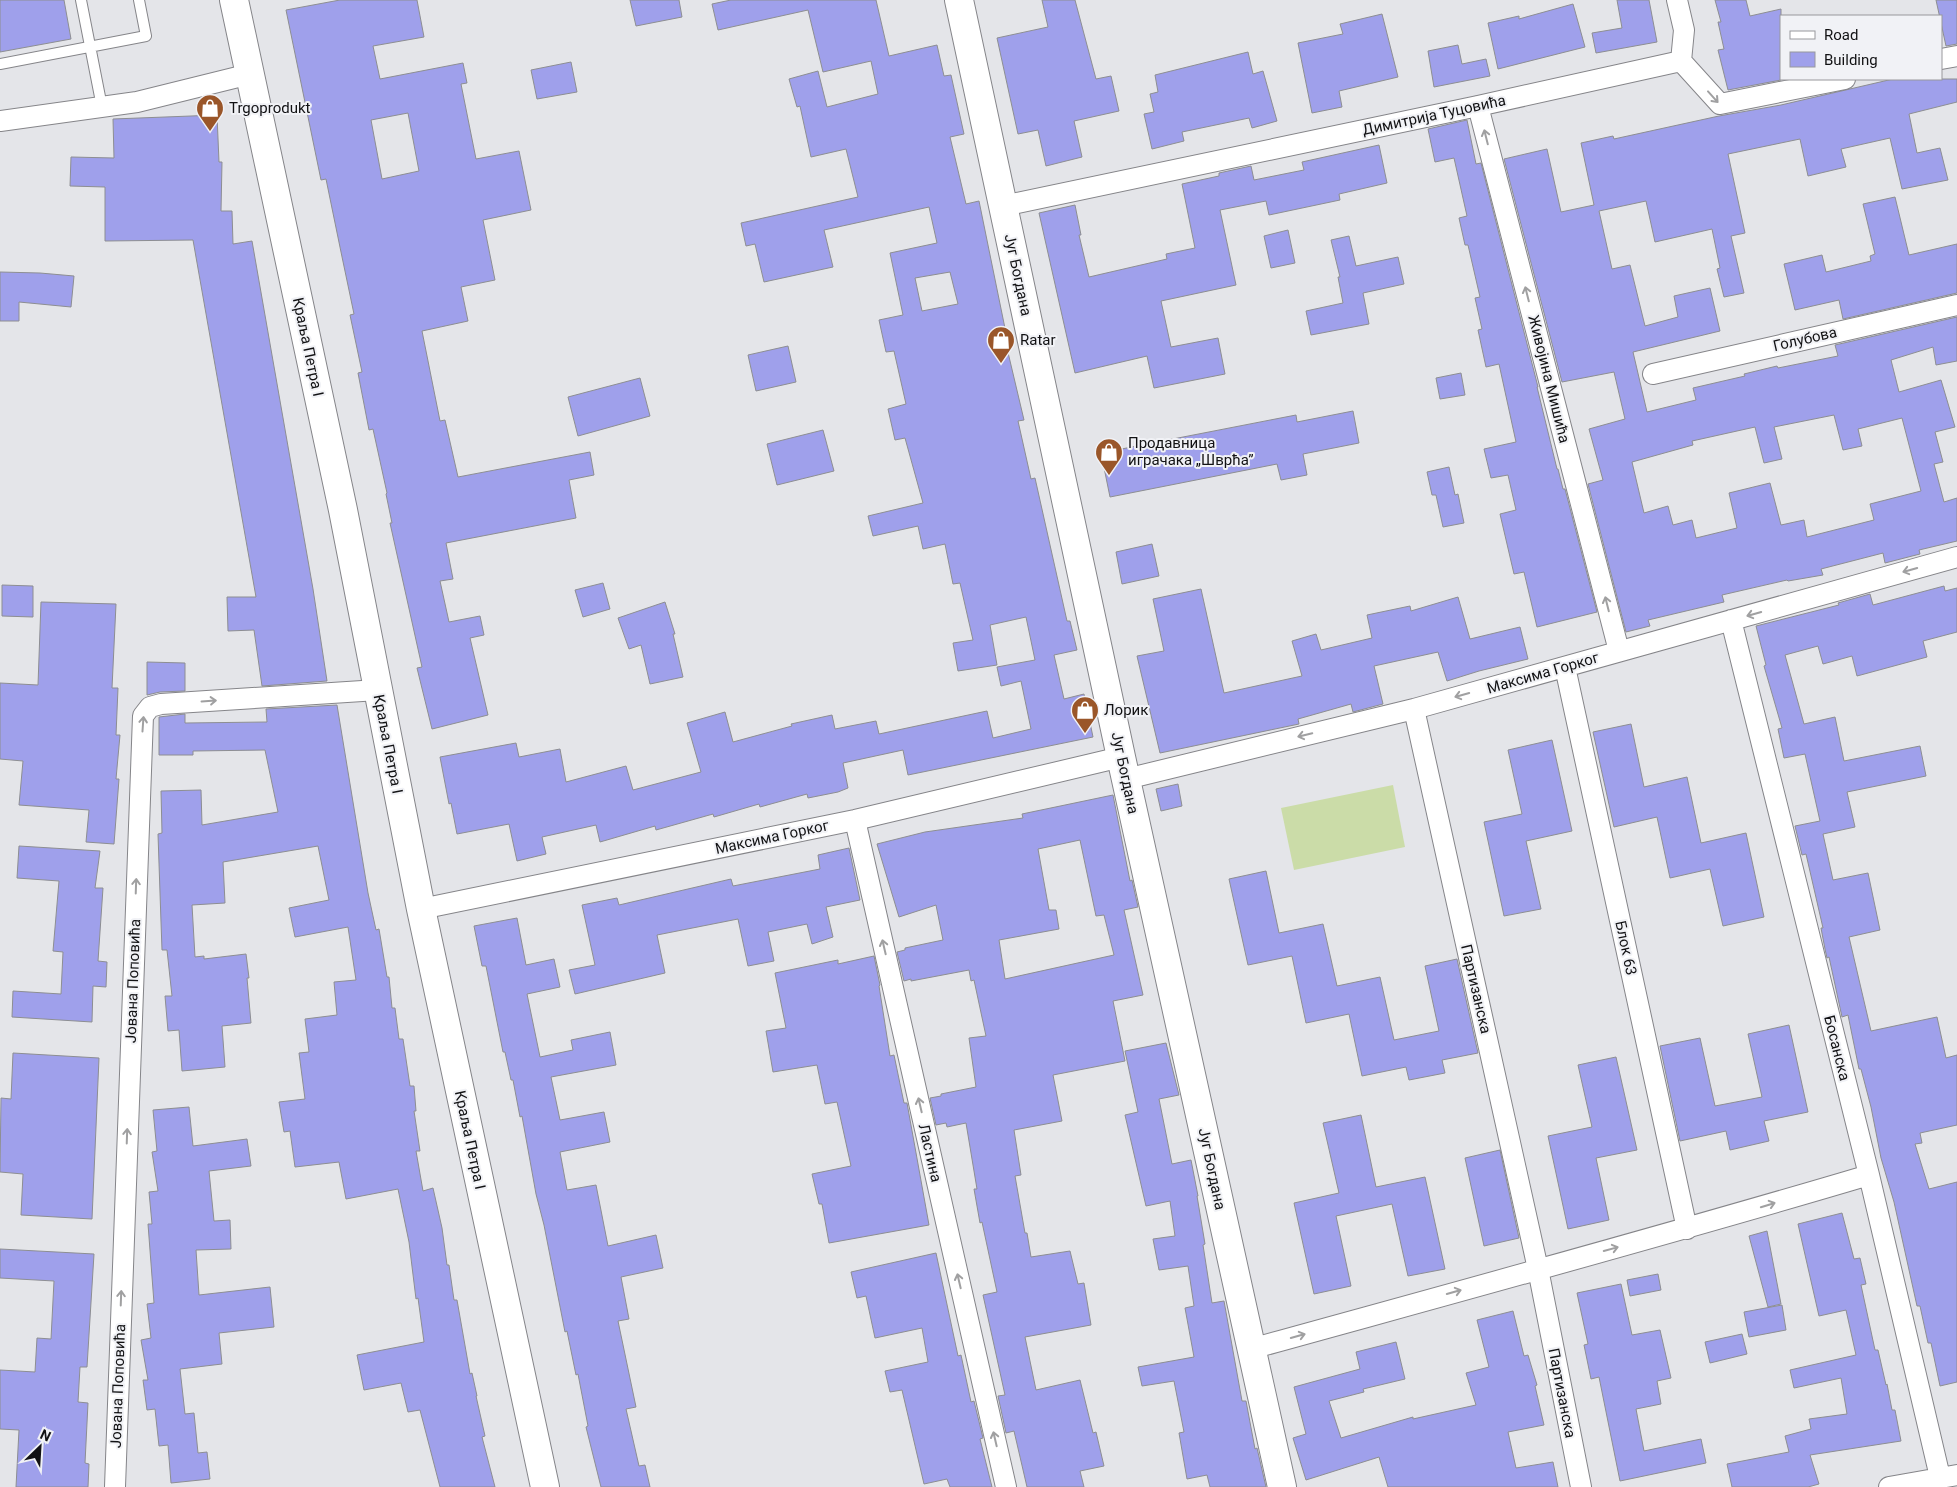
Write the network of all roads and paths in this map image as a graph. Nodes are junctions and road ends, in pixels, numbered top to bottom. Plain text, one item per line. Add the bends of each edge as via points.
1 (82, 0) edge
2 (139, 0) edge
3 (234, 0) edge
4 (959, 0) edge
5 (1677, 0) edge
6 (91, 47) junction
7 (1957, 56) edge
8 (1942, 59) edge
9 (1681, 61) junction
10 (0, 64) edge
11 (250, 74) junction
12 (1840, 80) edge
13 (1478, 106) junction
14 (102, 107) junction
15 (0, 121) edge
16 (1003, 206) junction
17 (1957, 305) edge
18 (1653, 374) dead end
19 (1957, 557) edge
20 (1731, 620) junction
21 (1619, 652) junction
22 (1564, 667) junction
23 (378, 690) junction
24 (1414, 709) junction
25 (1123, 768) junction
26 (855, 820) junction
27 (421, 909) junction
28 (1869, 1175) junction
29 (1687, 1229) junction
30 (1538, 1269) junction
31 (1251, 1349) junction
32 (1949, 1476) edge
33 (115, 1487) edge
34 (545, 1487) edge
35 (1006, 1487) edge
36 (1282, 1487) edge
37 (1581, 1487) edge
38 (1889, 1487) edge

1 - 6 lane
2 - 6 lane via 146,36
3 - 11 main road, Краља Петра I
4 - 16 main road, Југ Богдана
5 - 9 street via 1684,30
6 - 10 lane
6 - 14 lane
7 - 8 street
9 -> 12 street via 1720,104
9 - 13 street, Димитрија Туцовића
11 - 14 street via 137,102
11 - 23 main road, Краља Петра I
13 - 16 street, Димитрија Туцовића
21 -> 13 street, Живојина Мишића
14 - 15 street
16 - 25 main road, Југ Богдана
17 - 18 street, Голубова
19 -> 20 street, Максима Горког
20 - 21 street, Максима Горког
20 - 28 street, Босанска
21 - 22 street, Максима Горког
22 -> 24 street, Максима Горког
22 - 29 street, Блок 63
23 - 27 main road, Краља Петра I
33 -> 23 street, Јована Поповића via 143,716 150,707 161,704
24 -> 25 street, Максима Горког
24 - 30 street, Партизанска
25 - 26 street, Максима Горког
25 - 31 main road, Југ Богдана
26 - 27 street, Максима Горког
35 -> 26 street, Ластина
27 - 34 main road, Краља Петра I
29 -> 28 street
28 - 32 street, Босанска
30 -> 29 street
31 -> 30 street
30 - 37 street, Партизанска
31 - 36 main road, Југ Богдана
32 - 38 street

